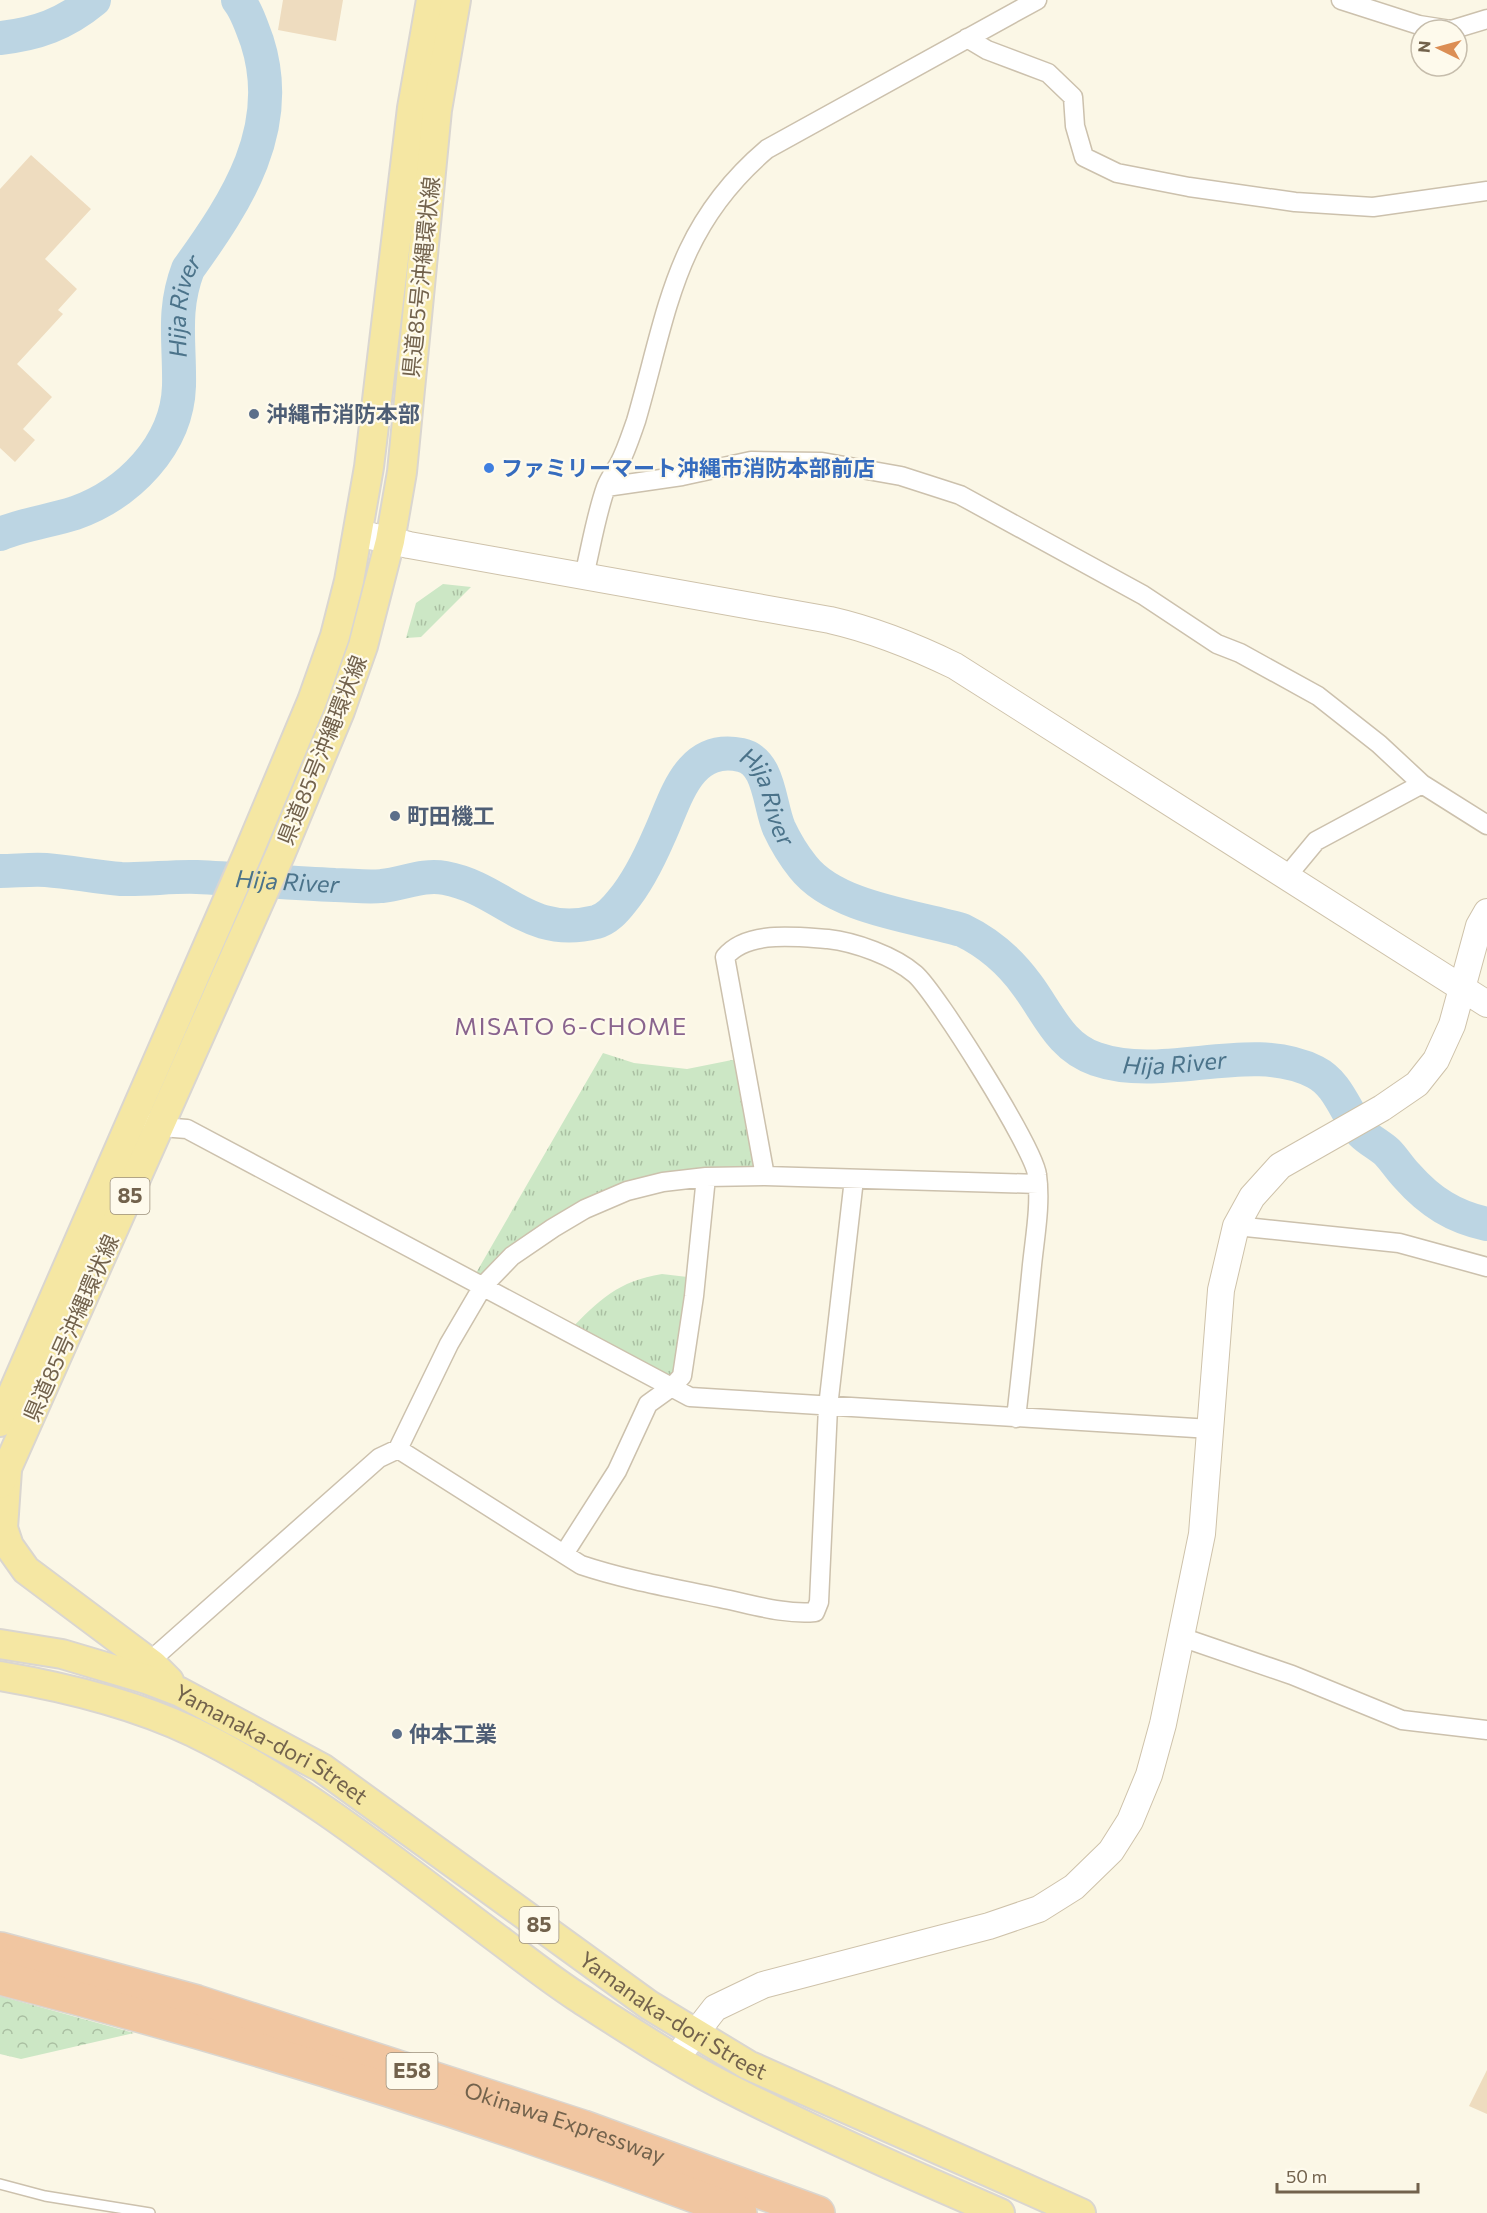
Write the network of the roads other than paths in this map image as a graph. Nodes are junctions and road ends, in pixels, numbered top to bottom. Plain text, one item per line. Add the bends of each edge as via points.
1 (431, 0) edge
2 (456, 0) edge
3 (1037, 0) edge
4 (1341, 0) edge
5 (1487, 19) edge
6 (1409, 22) edge
7 (1469, 24) edge
8 (967, 38) junction
9 (1487, 191) edge
10 (606, 487) junction
11 (358, 533) junction
12 (390, 541) junction
13 (584, 576) junction
14 (1422, 784) junction
15 (1487, 825) edge
16 (1287, 876) junction
17 (1487, 912) edge
18 (1463, 987) junction
19 (1487, 1004) edge
20 (134, 1115) junction
21 (161, 1127) junction
22 (765, 1176) junction
23 (706, 1177) junction
24 (854, 1179) junction
25 (1038, 1184) junction
26 (1236, 1226) junction
27 (1487, 1267) edge
28 (483, 1286) junction
29 (673, 1386) junction
30 (828, 1407) junction
31 (1016, 1418) junction
32 (0, 1422) edge
33 (1211, 1429) junction
34 (398, 1449) junction
35 (3, 1477) edge
36 (564, 1554) junction
37 (1181, 1637) junction
38 (0, 1644) edge
39 (153, 1665) junction
40 (0, 1676) edge
41 (180, 1692) junction
42 (1487, 1730) edge
43 (0, 1949) edge
44 (0, 1978) edge
45 (695, 2035) junction
46 (676, 2058) junction
47 (0, 2184) edge
48 (150, 2213) edge
49 (740, 2213) edge
50 (818, 2213) edge
51 (1000, 2213) edge
52 (1081, 2213) edge

1 - 11 main road, 県道85号沖縄環状線 / 85 via 412,108
2 - 12 main road, 県道85号沖縄環状線 / 85 via 437,110 402,472
3 - 8 street
4 - 6 street
5 - 7 street
8 - 9 street via 987,50 1048,73 1073,97 1075,126 1084,157 1117,173 1295,202 1373,207
8 - 10 street via 767,149 714,202 688,246 670,293 635,424
10 - 13 street
10 - 14 street via 751,461 822,462 901,476 960,495 1143,595 1217,644 1318,696
11 - 12 street
11 - 20 main road, 県道85号沖縄環状線 / 85 via 335,636 312,701
12 - 13 street
12 - 21 main road, 県道85号沖縄環状線 / 85 via 340,711
13 - 16 street via 830,620 921,649 955,666
14 - 15 street
14 - 16 street via 1316,841
16 - 18 street
17 - 18 street via 1479,926
18 - 19 street
18 - 26 street via 1436,1060 1417,1084 1280,1166 1252,1197
20 - 21 street
20 - 32 main road, 県道85号沖縄環状線 / 85
21 - 28 street via 187,1129
21 - 35 main road, 県道85号沖縄環状線 / 85
22 - 23 street
22 - 24 street
22 - 25 street via 725,957 732,948 754,940 784,936 845,943 891,960 914,974 932,992 1014,1126 1037,1171
23 - 28 street via 627,1191 585,1209 512,1256
23 - 29 street via 687,1349 682,1376
24 - 25 street
24 - 30 street
25 - 31 street
26 - 27 street via 1399,1244
26 - 33 street via 1221,1290
28 - 29 street
28 - 34 street via 449,1344
29 - 30 street via 690,1397
29 - 36 street via 648,1404 617,1471
30 - 31 street
30 - 36 street via 819,1602 815,1612 790,1612 609,1574 581,1565
31 - 33 street
33 - 37 street via 1202,1534
34 - 36 street
34 - 39 street via 379,1458 159,1653
35 - 39 main road via 3,1528 9,1546 26,1570
37 - 42 street via 1292,1675 1402,1720
37 - 45 street via 1149,1775 1130,1821 1111,1851 1074,1887 1039,1909 989,1926 763,1985 715,2008
38 - 41 main road, Yamanaka-dori Street / 85 via 62,1654
39 - 41 main road
40 - 46 main road, Yamanaka-dori Street / 85 via 55,1686 138,1711 193,1732 271,1776 339,1821 573,1994
41 - 45 main road, Yamanaka-dori Street / 85 via 322,1768
43 - 50 highway, Okinawa Expressway / E58 via 231,2013 584,2127
44 - 49 highway, Okinawa Expressway / E58 via 294,2058 575,2151
45 - 46 street
45 - 52 main road, Yamanaka-dori Street / 85 via 748,2065
46 - 51 main road, Yamanaka-dori Street / 85 via 741,2095
47 - 48 lane via 45,2196

